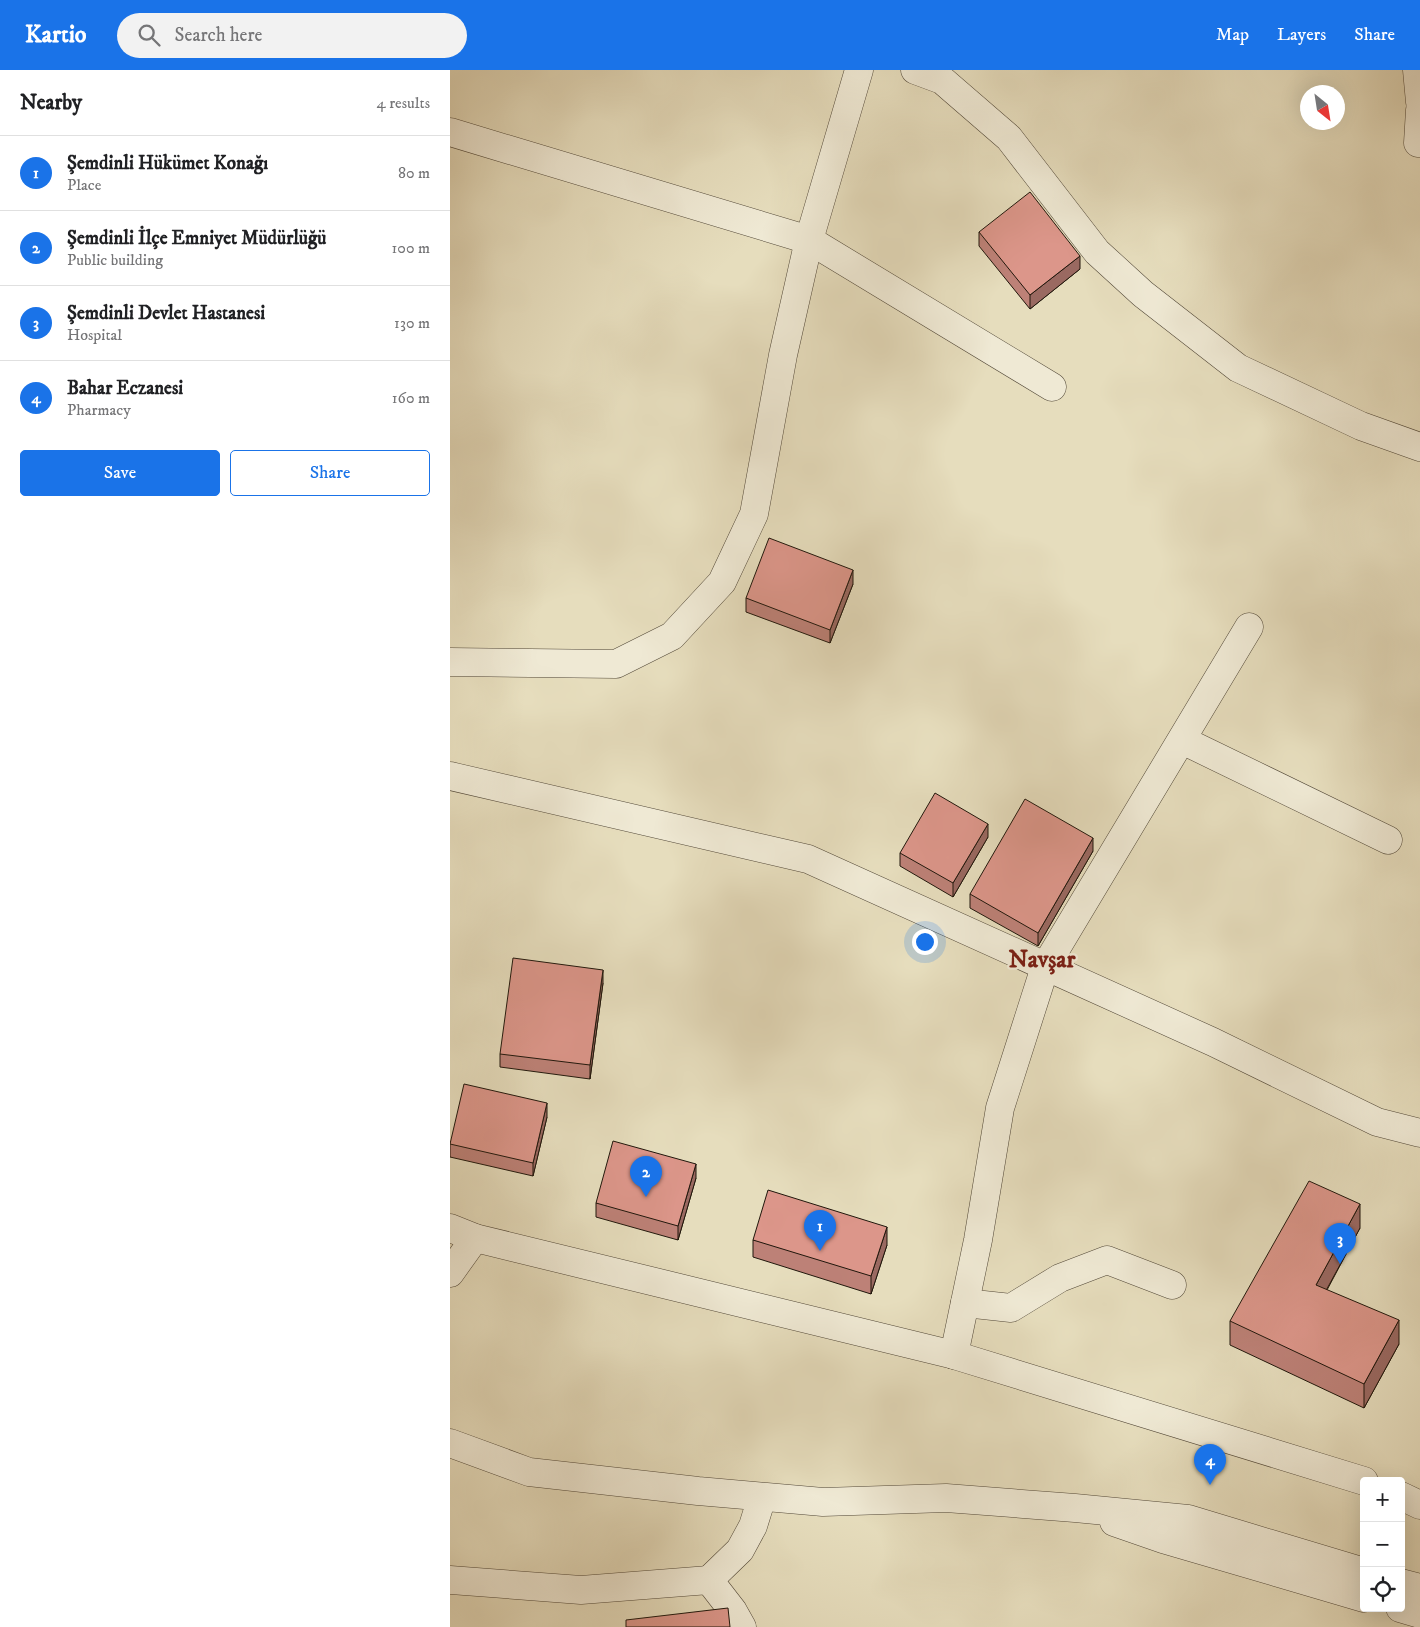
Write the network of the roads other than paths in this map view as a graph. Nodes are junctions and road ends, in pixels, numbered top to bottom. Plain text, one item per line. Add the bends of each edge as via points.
1 (859, 70) edge
2 (915, 70) edge
3 (1417, 70) edge
4 (1420, 102) edge
5 (1420, 110) edge
6 (450, 132) edge
7 (1418, 143) dead end
8 (809, 240) junction
9 (1052, 386) dead end
10 (1420, 447) edge
11 (1249, 627) dead end
12 (450, 662) edge
13 (1182, 740) junction
14 (450, 776) edge
15 (1388, 840) dead end
16 (1045, 967) junction
17 (1420, 1133) edge
18 (450, 1228) edge
19 (475, 1238) junction
20 (450, 1273) edge
21 (1172, 1285) dead end
22 (965, 1303) junction
23 (954, 1355) junction
24 (450, 1444) edge
25 (1360, 1480) edge
26 (762, 1497) junction
27 (1405, 1498) edge
28 (1420, 1505) edge
29 (1075, 1508) junction
30 (1360, 1571) edge
31 (450, 1580) edge
32 (710, 1580) junction
33 (1405, 1584) edge
34 (1420, 1588) edge
35 (1360, 1597) edge
36 (1405, 1610) edge
37 (1420, 1614) edge
38 (742, 1627) edge

1 - 8 street
2 - 10 street via 942,80 1009,138 1097,252 1143,294 1238,368 1361,426
3 - 4 street
5 - 7 street
6 - 8 street
8 - 9 street
8 - 12 street via 783,355 754,514 722,582 672,636 616,664
11 - 13 street
13 - 15 street
13 - 16 street
14 - 16 street via 808,859
16 - 17 street via 1213,1042 1377,1122
16 - 22 street via 1000,1108
18 - 19 street
19 - 20 street
19 - 23 street
21 - 22 street via 1107,1260 1060,1278 1011,1308
22 - 23 street
23 - 25 street
24 - 26 street via 529,1472
26 - 29 street via 823,1502 946,1498
26 - 32 street via 753,1526 740,1550
27 - 28 street
29 - 30 street via 1188,1519
29 - 35 street via 1163,1539
31 - 32 street via 581,1590
32 - 38 street
33 - 34 street
36 - 37 street

